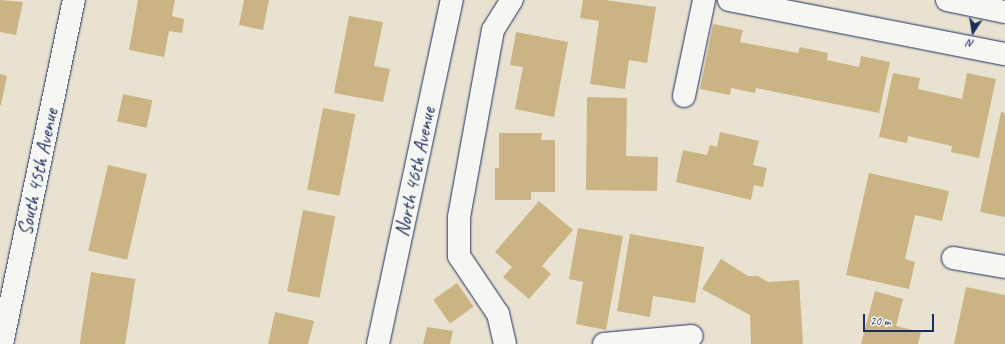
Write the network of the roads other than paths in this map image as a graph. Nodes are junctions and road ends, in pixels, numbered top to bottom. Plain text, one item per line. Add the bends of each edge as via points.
1 (74, 0) edge
2 (452, 0) edge
3 (512, 0) edge
4 (704, 0) edge
5 (730, 0) edge
6 (947, 0) edge
7 (1005, 12) edge
8 (1005, 54) edge
9 (684, 96) dead end
10 (953, 258) dead end
11 (1005, 267) edge
12 (692, 336) dead end
13 (2, 344) edge
14 (378, 344) edge
15 (505, 344) edge
16 (604, 344) edge

1 - 13 street, South 45th Avenue
2 - 14 street, North 46th Avenue
3 - 15 street via 493,30 459,217 459,256 498,314
4 - 9 street
5 - 8 street
6 - 7 street
10 - 11 street
12 - 16 street

